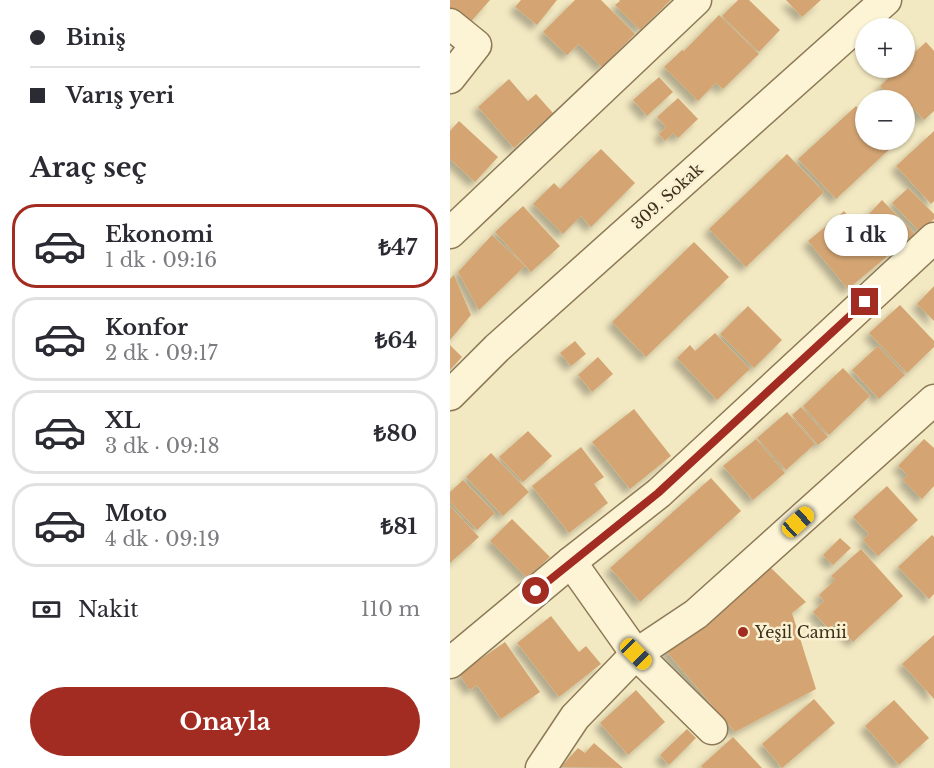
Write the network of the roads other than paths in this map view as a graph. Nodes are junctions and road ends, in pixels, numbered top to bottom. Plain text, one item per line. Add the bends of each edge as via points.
1 (696, 0) edge
2 (886, 0) edge
3 (450, 24) edge
4 (450, 78) edge
5 (450, 233) edge
6 (934, 238) edge
7 (450, 395) edge
8 (934, 400) edge
9 (571, 562) junction
10 (636, 654) junction
11 (450, 663) edge
12 (712, 729) dead end
13 (541, 768) edge

1 - 5 street
2 - 7 street, 309. Sokak via 496,348
3 - 4 street via 476,45
6 - 9 street via 658,493
8 - 10 street via 696,614
9 - 10 street
9 - 11 street
10 - 12 street
10 - 13 street via 575,717

